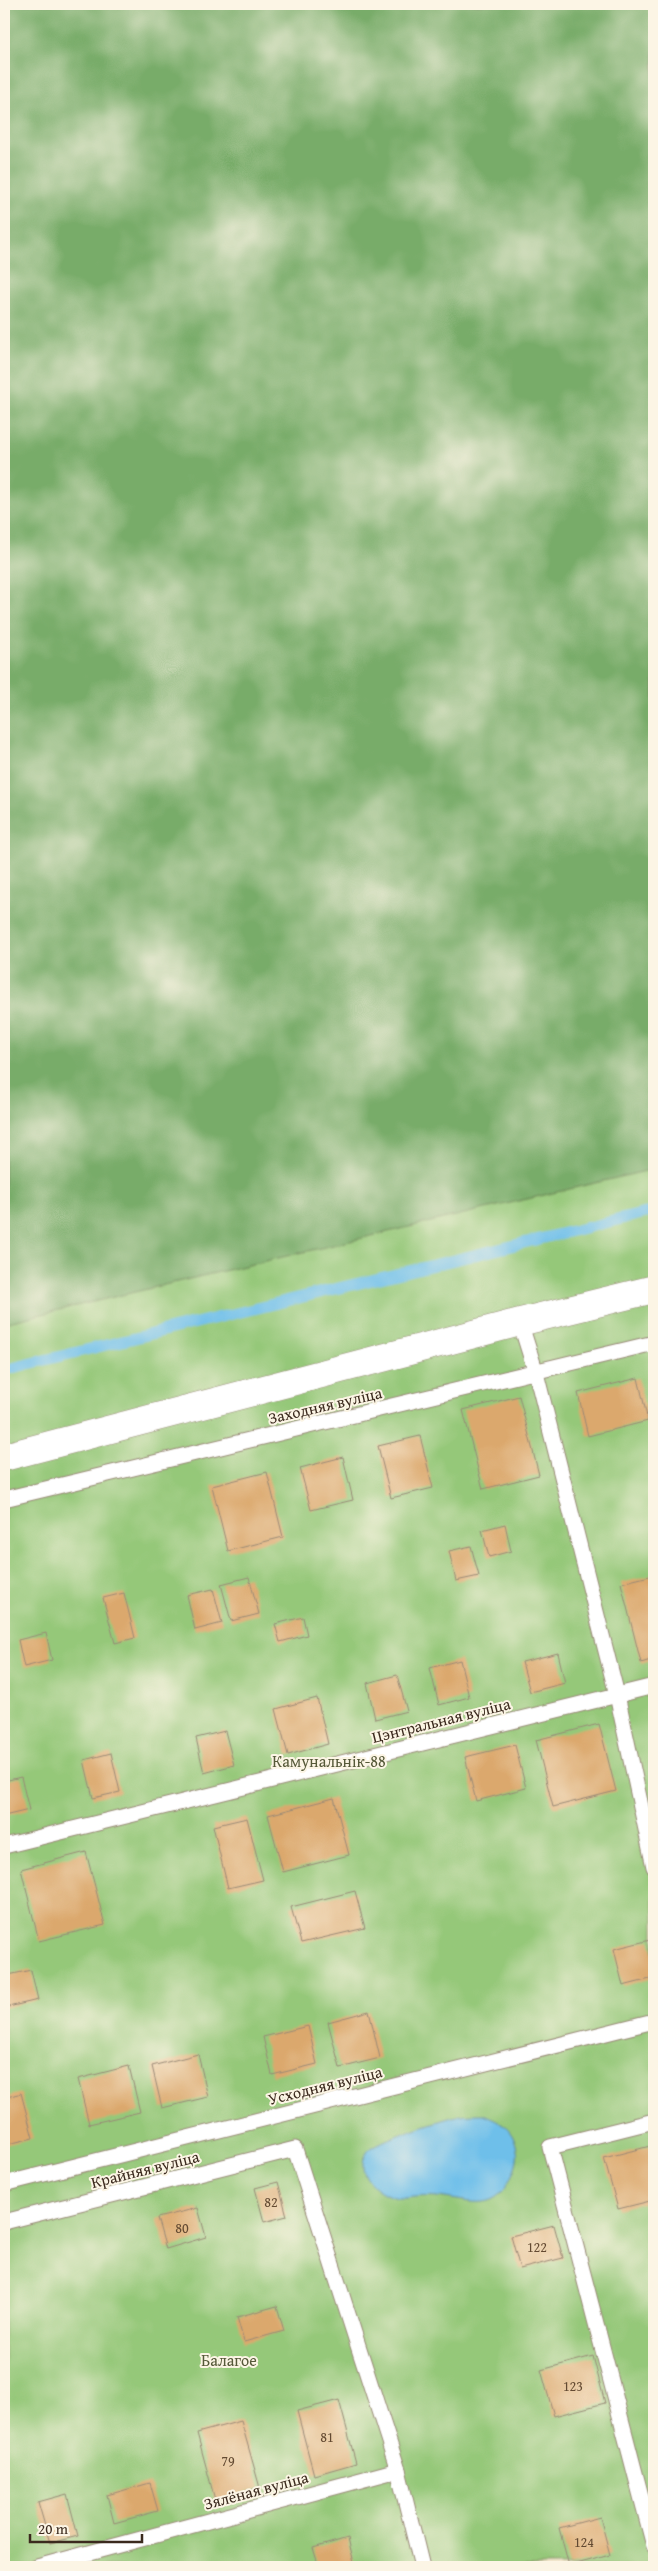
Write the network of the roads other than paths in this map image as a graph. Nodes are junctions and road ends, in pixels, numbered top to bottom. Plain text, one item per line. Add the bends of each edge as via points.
1 (654, 1289) edge
2 (520, 1322) junction
3 (654, 1343) edge
4 (536, 1373) junction
5 (4, 1457) edge
6 (4, 1499) edge
7 (654, 1686) edge
8 (617, 1695) junction
9 (4, 1846) edge
10 (654, 1867) edge
11 (654, 2020) edge
12 (654, 2121) edge
13 (4, 2184) edge
14 (4, 2222) edge
15 (398, 2470) junction
16 (654, 2546) edge
17 (37, 2567) edge
18 (422, 2567) edge

1 - 2 street
2 - 4 lane
2 - 5 street
3 - 4 lane, Заходняя вуліца
4 - 6 lane, Заходняя вуліца
4 - 8 lane
7 - 8 lane, Цэнтральная вуліца
8 - 9 lane, Цэнтральная вуліца
8 - 10 lane
11 - 13 lane, Усходняя вуліца
12 - 16 lane via 550,2147
14 - 15 lane, Крайняя вуліца via 295,2149
15 - 17 lane, Зялёная вуліца
15 - 18 lane

